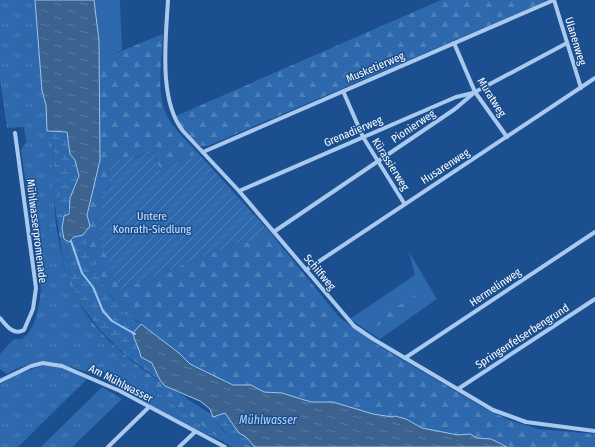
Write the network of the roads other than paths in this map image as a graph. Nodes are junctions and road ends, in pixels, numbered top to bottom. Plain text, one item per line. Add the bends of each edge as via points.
1 (168, 0) edge
2 (554, 0) edge
3 (454, 43) junction
4 (567, 43) junction
5 (595, 78) edge
6 (581, 88) junction
7 (343, 91) junction
8 (475, 92) junction
9 (15, 133) dead end
10 (363, 137) junction
11 (507, 137) junction
12 (203, 152) junction
13 (377, 161) junction
14 (239, 191) junction
15 (404, 203) junction
16 (275, 231) junction
17 (595, 232) edge
18 (306, 270) junction
19 (595, 299) edge
20 (0, 318) edge
21 (405, 358) junction
22 (0, 375) edge
23 (2, 380) edge
24 (458, 389) junction
25 (148, 407) junction
26 (595, 431) edge
27 (195, 432) junction
28 (108, 447) edge
29 (179, 447) edge
30 (225, 447) edge

1 - 12 street, Schilfweg via 166,82 169,103 179,126
2 - 3 street, Musketierweg
2 - 4 street, Ulanenweg
3 - 7 street, Musketierweg
3 - 8 street, Muratweg
4 - 6 street, Ulanenweg
4 - 8 street, Pionierweg
5 - 6 street, Husarenweg
6 - 11 street, Husarenweg
7 - 10 street, Kürassierweg
7 - 12 street, Musketierweg
8 - 10 street, Grenadierweg via 456,97
8 - 11 street, Muratweg
8 - 13 street, Pionierweg via 455,109
9 - 20 street, Mühlwasserpromenade via 36,288 33,309 24,330 14,331
10 - 13 street, Kürassierweg
10 - 14 street, Grenadierweg
11 - 15 street, Husarenweg
12 - 14 street, Schilfweg
13 - 15 street, Kürassierweg
13 - 16 street, Pionierweg
14 - 16 street, Schilfweg
15 - 18 street, Husarenweg
16 - 18 street, Schilfweg
17 - 21 street, Hermelinweg
18 - 21 street, Schilfweg via 351,324
19 - 24 street, Springenfelserbengrund
21 - 24 street, Schilfweg
22 - 23 street
23 - 25 street, Am Mühlwasser via 31,366 53,364 78,372
24 - 26 street, Schilfweg via 492,410 526,422
25 - 27 street, Am Mühlwasser
25 - 28 street
27 - 29 street
27 - 30 street, Am Mühlwasser

